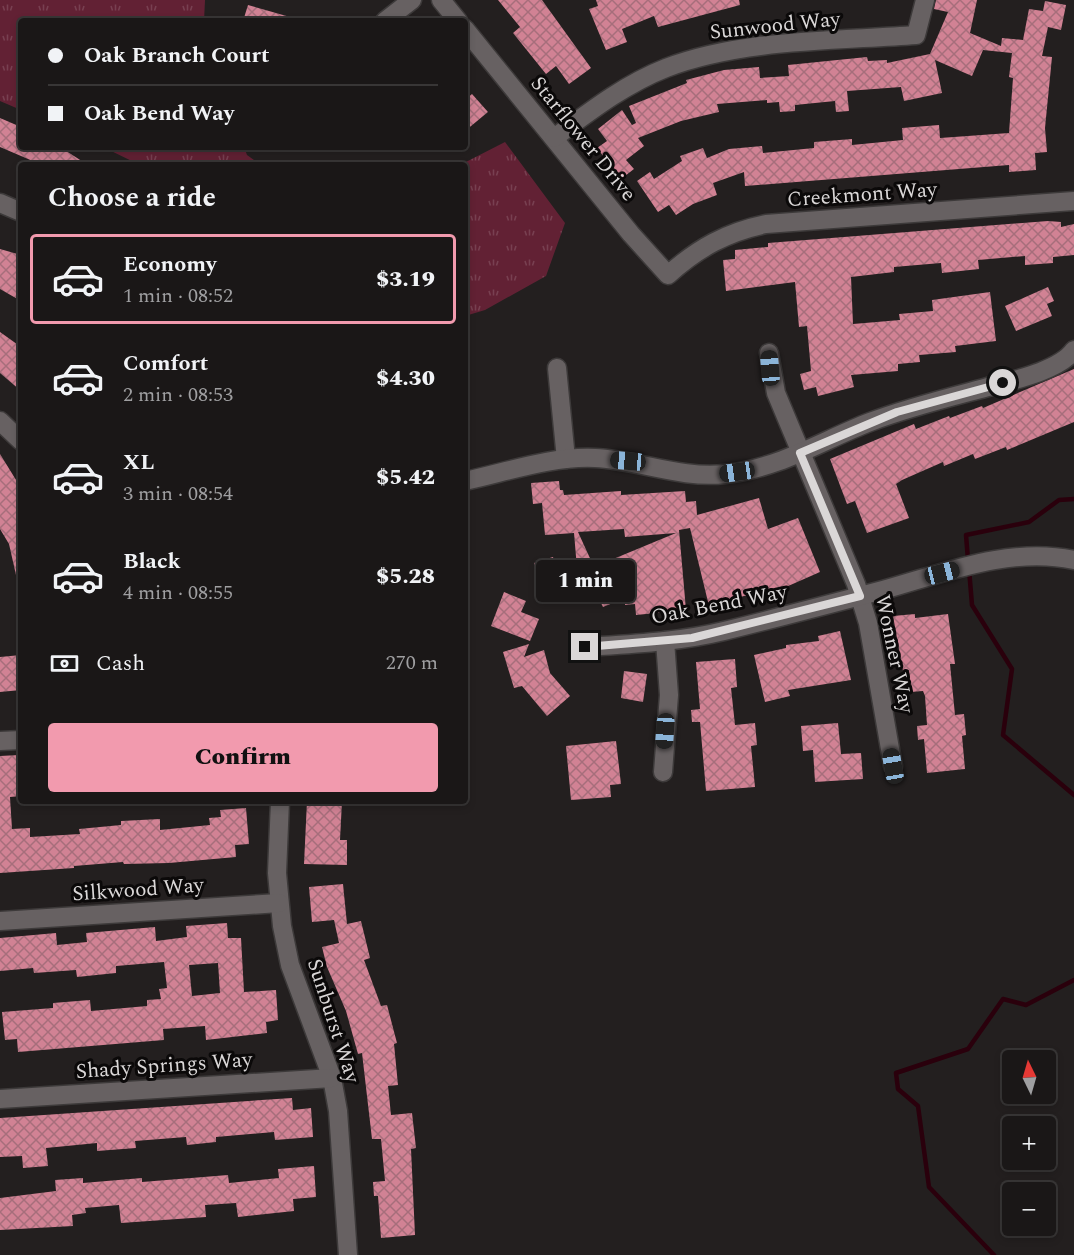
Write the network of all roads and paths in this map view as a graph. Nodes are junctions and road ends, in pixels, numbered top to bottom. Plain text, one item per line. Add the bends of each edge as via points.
1 (412, 0) edge
2 (441, 0) edge
3 (925, 0) edge
4 (389, 18) edge
5 (456, 18) edge
6 (468, 33) edge
7 (554, 138) junction
8 (1074, 201) edge
9 (0, 203) edge
10 (18, 211) edge
11 (668, 275) joint
12 (1074, 350) edge
13 (769, 352) dead end
14 (557, 368) dead end
15 (0, 421) edge
16 (18, 438) edge
17 (800, 453) junction
18 (566, 459) junction
19 (468, 480) edge
20 (1074, 560) edge
21 (860, 596) junction
22 (665, 641) junction
23 (585, 647) dead end
24 (18, 740) edge
25 (0, 741) edge
26 (893, 766) dead end
27 (663, 772) dead end
28 (280, 804) edge
29 (279, 903) junction
30 (0, 921) edge
31 (332, 1078) junction
32 (0, 1099) edge
33 (349, 1255) edge

1 - 4 street
2 - 5 street
3 - 7 street, Sunwood Way via 916,35 743,49 696,58 636,82
6 - 7 street, Starflower Drive
7 - 11 street, Starflower Drive
8 - 11 street, Creekmont Way via 766,225 745,229 703,247
9 - 10 street
12 - 17 street via 1023,378 897,412
13 - 17 street, Wonner Way via 776,393
14 - 18 street
15 - 16 street
17 - 18 street via 751,470 723,474 675,472 628,461
17 - 21 street, Wonner Way
18 - 19 street
20 - 21 street, Oak Bend Way via 1020,556
21 - 22 street, Oak Bend Way via 723,632
21 - 26 street, Wonner Way
22 - 23 street, Oak Bend Way
22 - 27 street via 669,695
24 - 25 street
28 - 29 street, Sunburst Way
29 - 30 street, Silkwood Way
29 - 31 street, Sunburst Way via 290,965
31 - 32 street, Shady Springs Way
31 - 33 street, Sunburst Way

